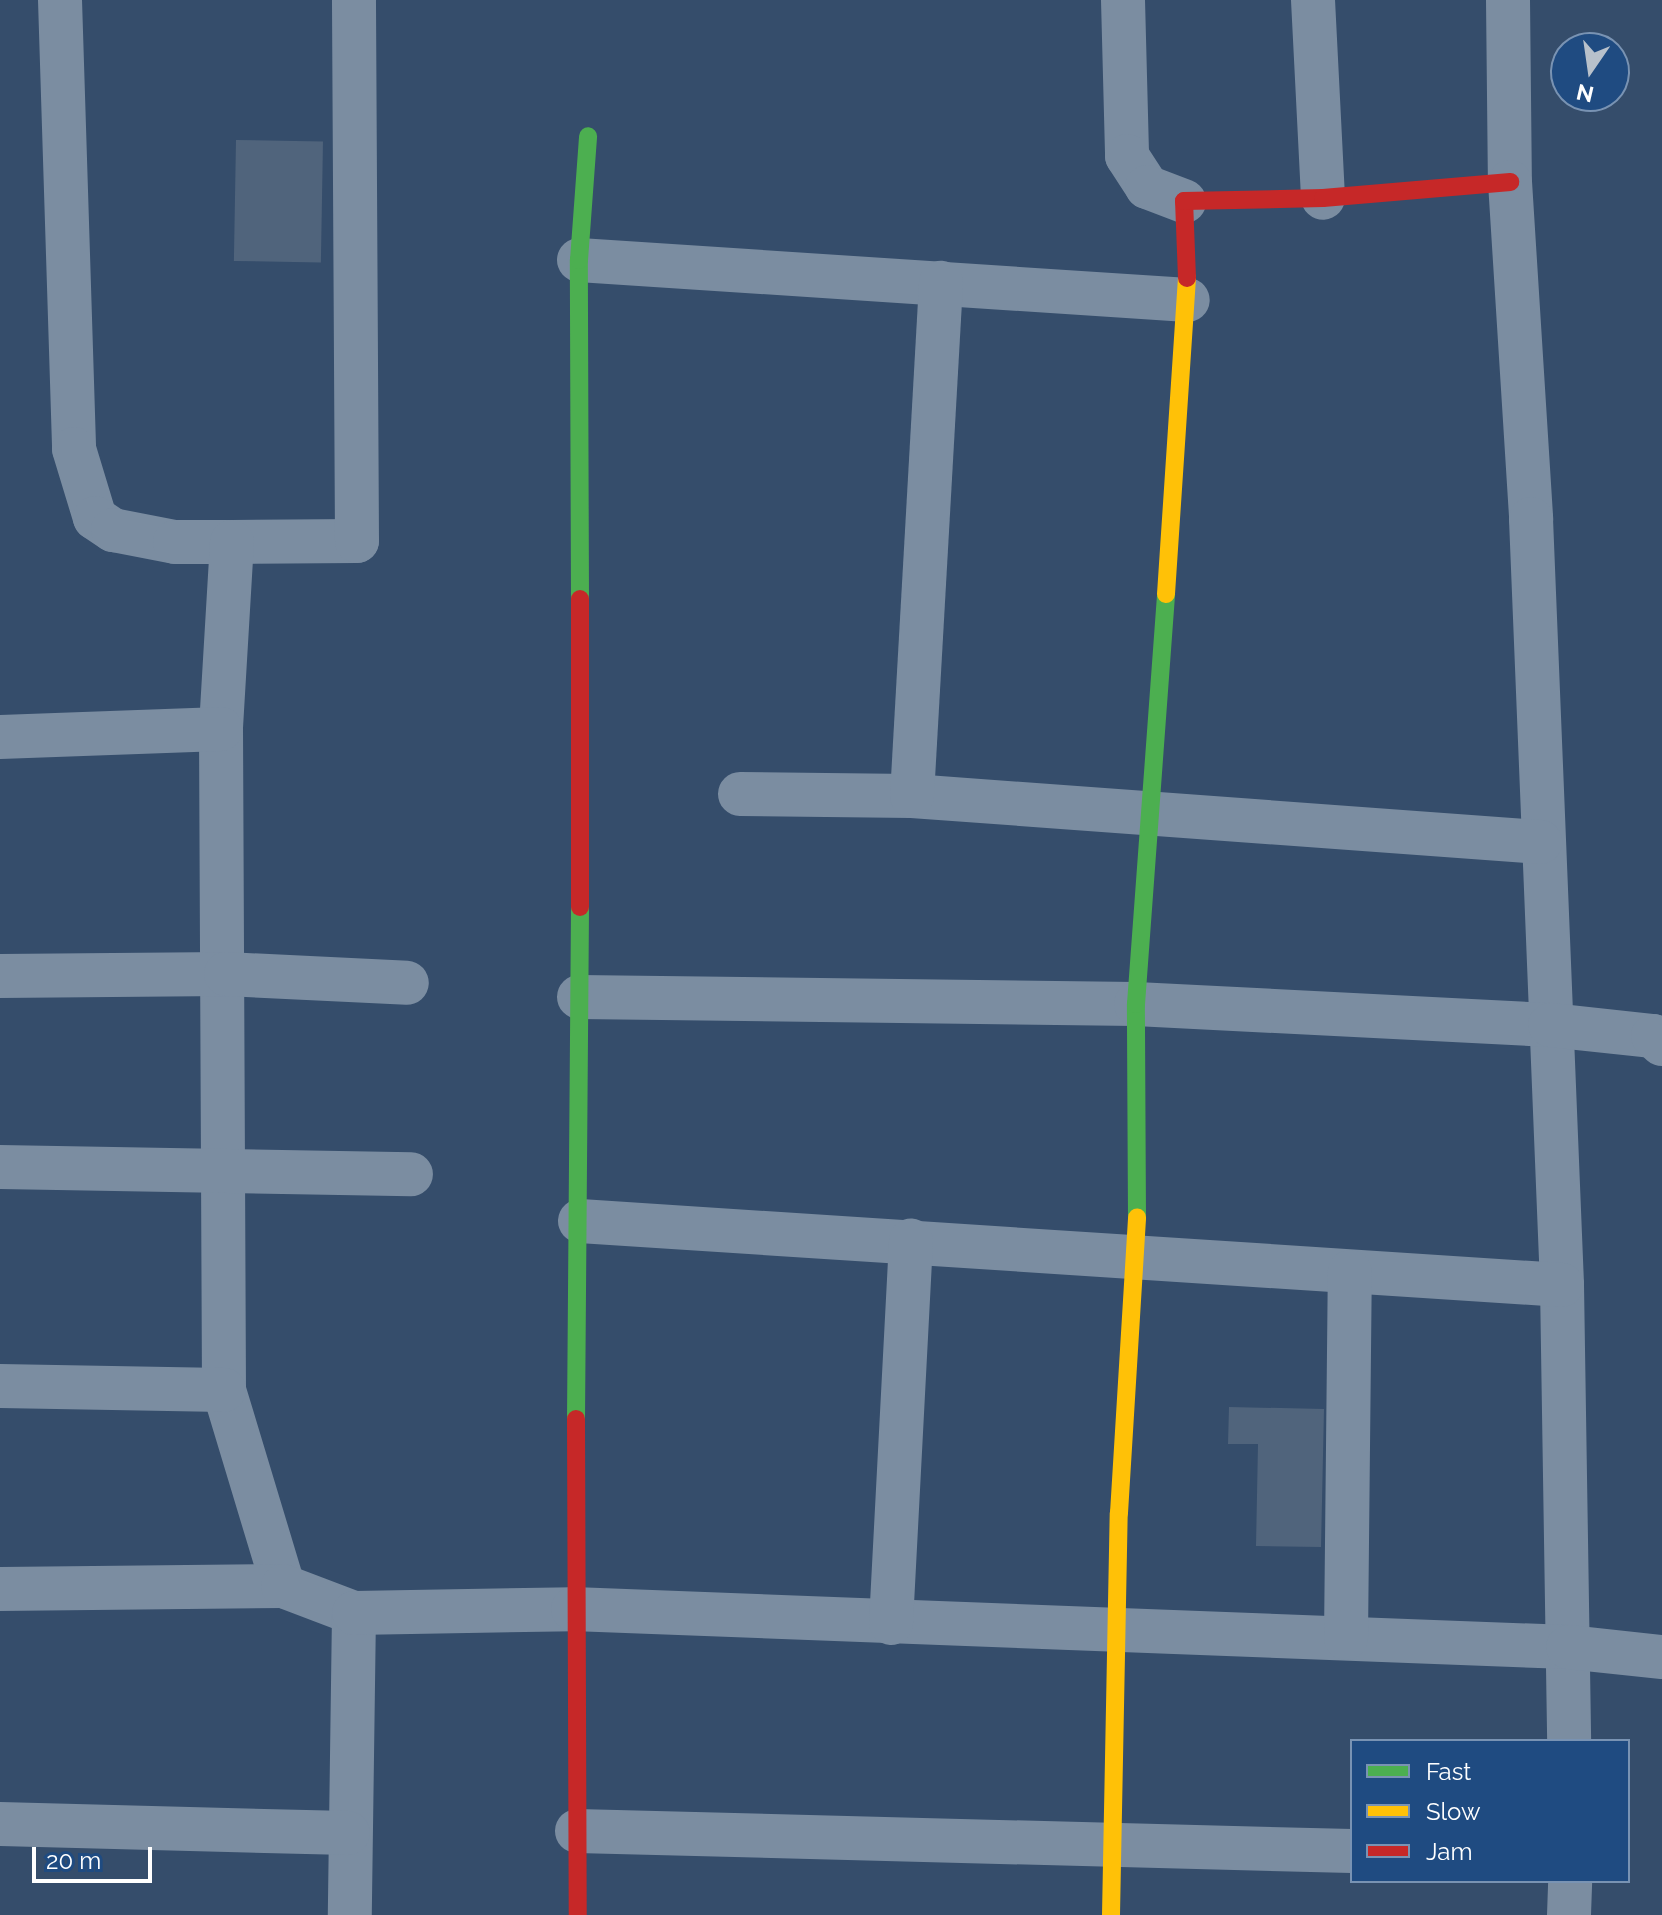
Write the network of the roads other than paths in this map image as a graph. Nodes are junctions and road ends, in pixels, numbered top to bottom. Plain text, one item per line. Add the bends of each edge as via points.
1 (60, 0) edge
2 (354, 0) edge
3 (1123, 0) edge
4 (1313, 0) edge
5 (1508, 0) edge
6 (588, 136) dead end
7 (1510, 182) junction
8 (1323, 198) junction
9 (1184, 201) junction
10 (579, 260) junction
11 (941, 283) junction
12 (1188, 300) junction
13 (232, 542) junction
14 (221, 729) junction
15 (0, 737) edge
16 (740, 794) dead end
17 (912, 796) junction
18 (1150, 815) junction
19 (1540, 842) junction
20 (226, 974) junction
21 (0, 976) edge
22 (407, 983) dead end
23 (579, 997) junction
24 (1136, 1004) junction
25 (1550, 1025) junction
26 (1662, 1044) edge
27 (0, 1167) edge
28 (227, 1171) junction
29 (411, 1174) dead end
30 (580, 1221) junction
31 (911, 1241) junction
32 (1135, 1261) junction
33 (1350, 1272) junction
34 (1562, 1285) junction
35 (0, 1386) edge
36 (224, 1390) junction
37 (283, 1586) junction
38 (0, 1589) edge
39 (573, 1609) junction
40 (354, 1613) junction
41 (891, 1623) junction
42 (1115, 1632) junction
43 (1346, 1638) junction
44 (1568, 1647) junction
45 (1662, 1657) edge
46 (1569, 1739) edge
47 (0, 1824) edge
48 (577, 1831) junction
49 (348, 1833) junction
50 (1112, 1844) junction
51 (1350, 1851) edge
52 (1570, 1883) edge
53 (350, 1915) edge
54 (578, 1915) edge
55 (1111, 1915) edge
56 (1569, 1915) edge

1 - 13 street via 74,449 95,518 113,530 175,542
2 - 13 street via 357,541
3 - 9 street via 1127,156 1147,187
4 - 8 street
5 - 7 street
6 - 10 street
7 - 8 street
7 - 19 street via 1531,519
8 - 9 street
9 - 12 street
10 - 11 street
10 - 23 street
11 - 12 street
11 - 17 street
12 - 18 street
13 - 14 street
14 - 15 street
14 - 20 street
16 - 17 street
17 - 18 street
18 - 19 street
18 - 24 street
19 - 25 street
20 - 21 street
20 - 22 street
20 - 28 street
23 - 24 street
23 - 30 street
24 - 25 street
24 - 32 street
25 - 26 street via 1653,1036
25 - 34 street
27 - 28 street
28 - 29 street
28 - 36 street
30 - 31 street
30 - 39 street
31 - 32 street
31 - 41 street
32 - 33 street
32 - 42 street
33 - 34 street
33 - 43 street
34 - 44 street
35 - 36 street
36 - 37 street
37 - 38 street
37 - 40 street
39 - 40 street
39 - 41 street
39 - 48 street
40 - 49 street
41 - 42 street
42 - 43 street
42 - 50 street
43 - 44 street
44 - 45 street
44 - 46 street
47 - 49 street
48 - 50 street
48 - 54 street
49 - 53 street
50 - 51 street
50 - 55 street
52 - 56 street

